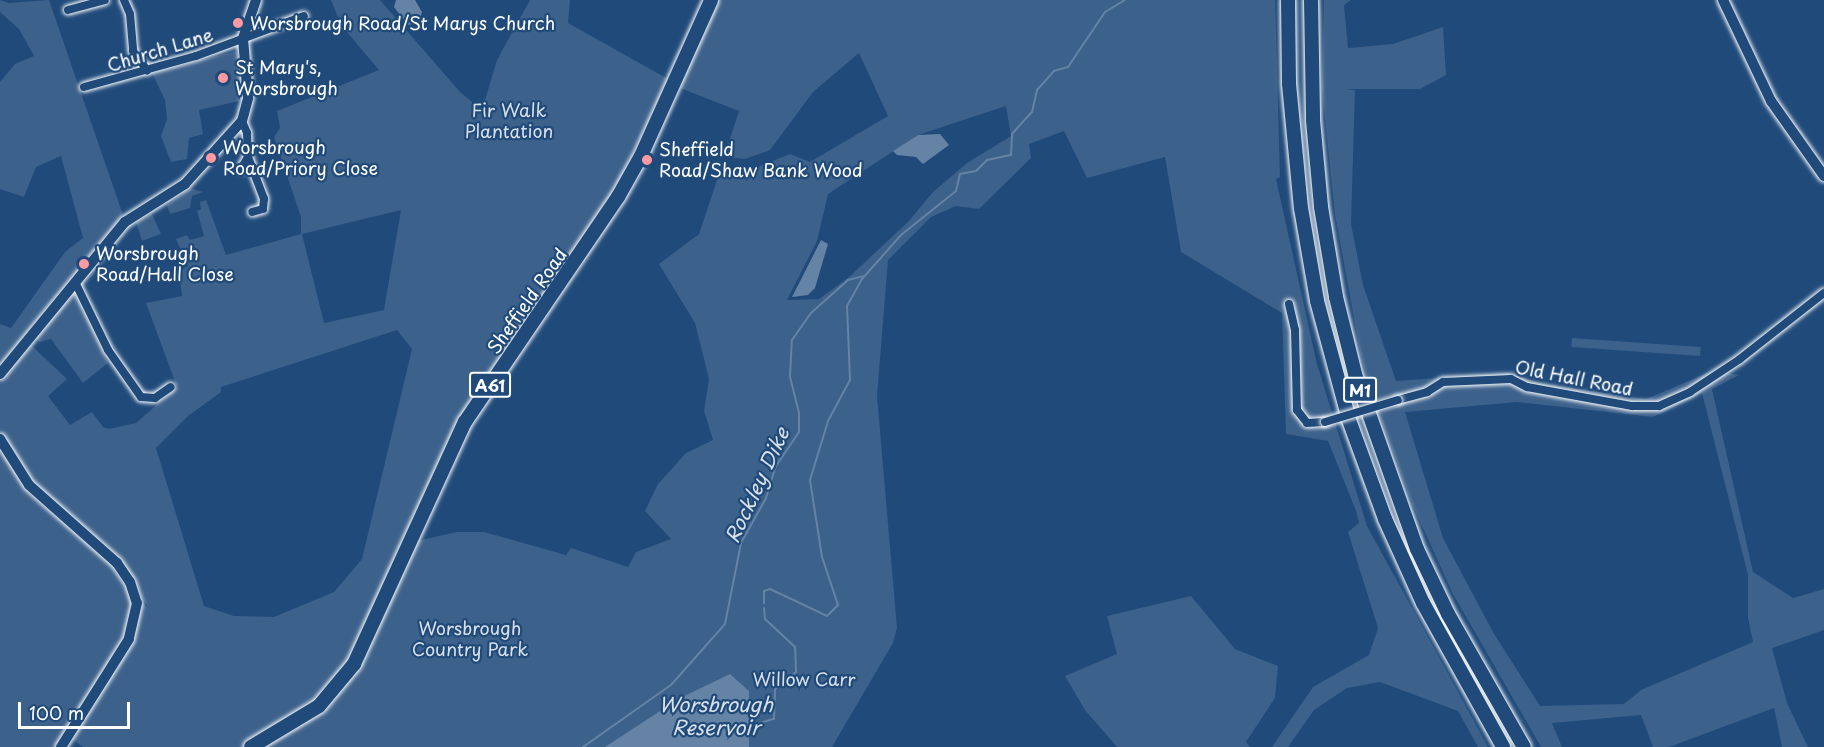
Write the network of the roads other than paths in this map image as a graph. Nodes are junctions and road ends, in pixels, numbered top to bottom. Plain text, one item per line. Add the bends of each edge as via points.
1 (105, 0) edge
2 (124, 0) edge
3 (256, 0) edge
4 (711, 0) edge
5 (1288, 0) edge
6 (1311, 0) edge
7 (1722, 0) edge
8 (68, 10) dead end
9 (304, 16) dead end
10 (243, 38) junction
11 (147, 70) junction
12 (84, 87) dead end
13 (242, 121) junction
14 (248, 157) junction
15 (241, 169) dead end
16 (1824, 177) edge
17 (252, 212) dead end
18 (75, 282) junction
19 (1824, 293) edge
20 (1289, 304) dead end
21 (0, 374) edge
22 (171, 387) dead end
23 (0, 439) edge
24 (62, 747) edge
25 (251, 747) edge
26 (1503, 747) edge
27 (1524, 747) edge

1 - 8 street
2 - 11 street via 130,14 133,51
3 - 10 street
4 - 25 highway, Sheffield Road / A61 via 641,156 618,197 465,422 354,664 319,706
5 - 26 highway, M1 via 1289,84 1301,208 1317,301 1349,420 1385,519 1423,603
6 - 27 highway, M1 via 1312,99 1320,196 1336,297 1355,374 1417,549 1453,624
7 - 16 street via 1771,101
9 - 10 street, Church Lane
10 - 11 street, Church Lane
10 - 13 street via 248,98
11 - 12 street, Church Lane
13 - 14 street
13 - 18 street via 185,184 125,222
14 - 15 street
14 - 17 street via 264,200 263,209
18 - 21 street
18 - 22 street via 108,350 141,397 155,398
19 - 20 street, Old Hall Road, bridge via 1740,358 1690,392 1659,406 1632,406 1527,387 1511,380 1443,382 1427,392 1325,422 1307,423 1297,410 1295,330
23 - 24 street via 29,485 117,563 130,582 137,603 129,639

